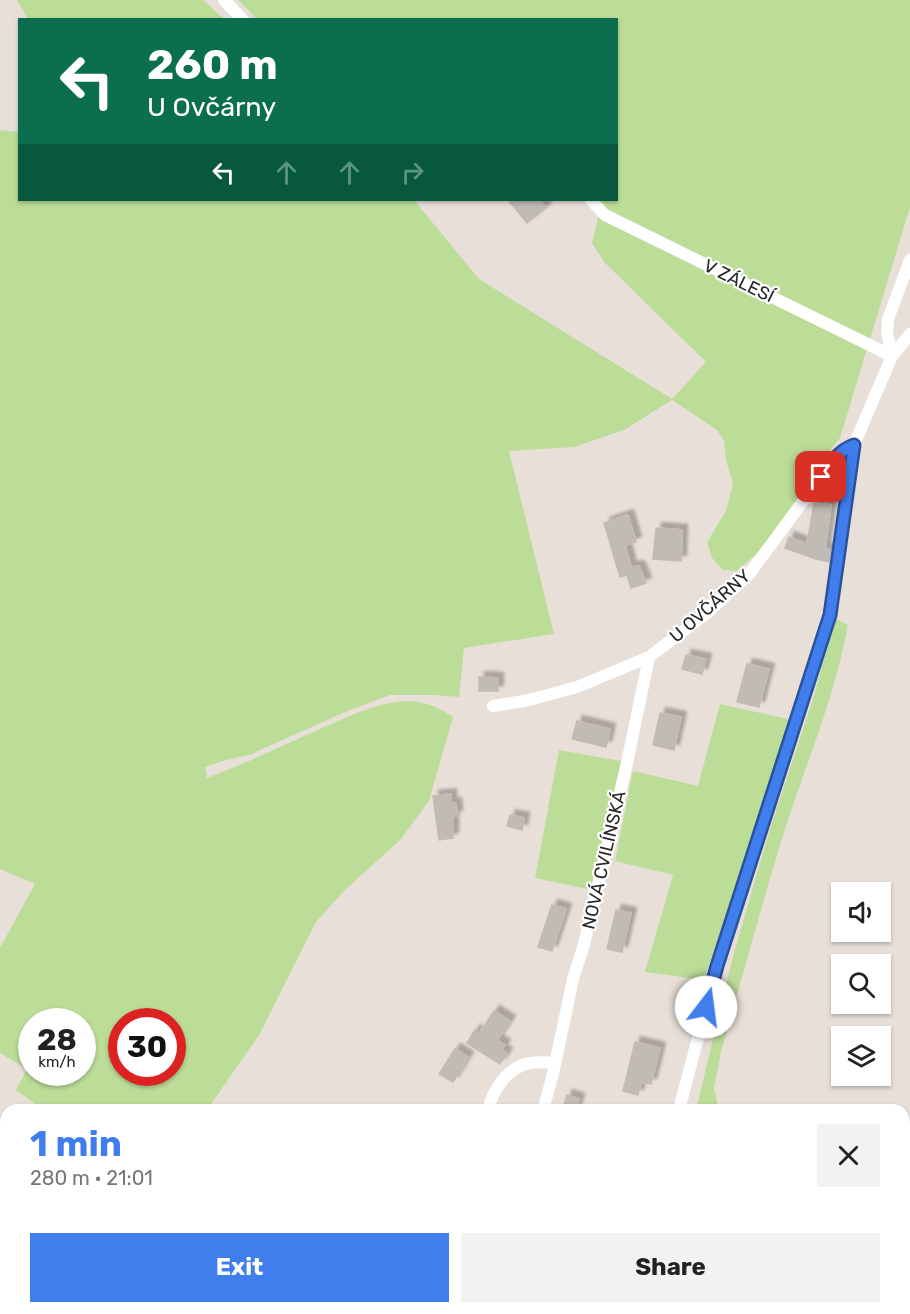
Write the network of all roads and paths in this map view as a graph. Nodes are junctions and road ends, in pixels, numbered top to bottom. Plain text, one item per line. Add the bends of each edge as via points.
1 (224, 0) edge
2 (241, 18) edge
3 (592, 201) edge
4 (910, 260) edge
5 (910, 334) edge
6 (892, 357) junction
7 (854, 445) junction
8 (649, 657) junction
9 (494, 706) dead end
10 (554, 1063) junction
11 (490, 1104) edge
12 (544, 1104) edge
13 (681, 1104) edge

1 - 2 street
3 - 6 street, V ZÁLESÍ via 605,215
4 - 6 street via 888,319
5 - 6 street, U OVČÁRNY
6 - 7 street, U OVČÁRNY
7 - 8 street, U OVČÁRNY via 835,458 750,573 707,613
7 - 13 street via 830,615 717,966
8 - 9 street, U OVČÁRNY via 577,687
8 - 10 street, NOVÁ CVILÍNSKÁ
10 - 11 street via 532,1062 508,1073
10 - 12 street, NOVÁ CVILÍNSKÁ

